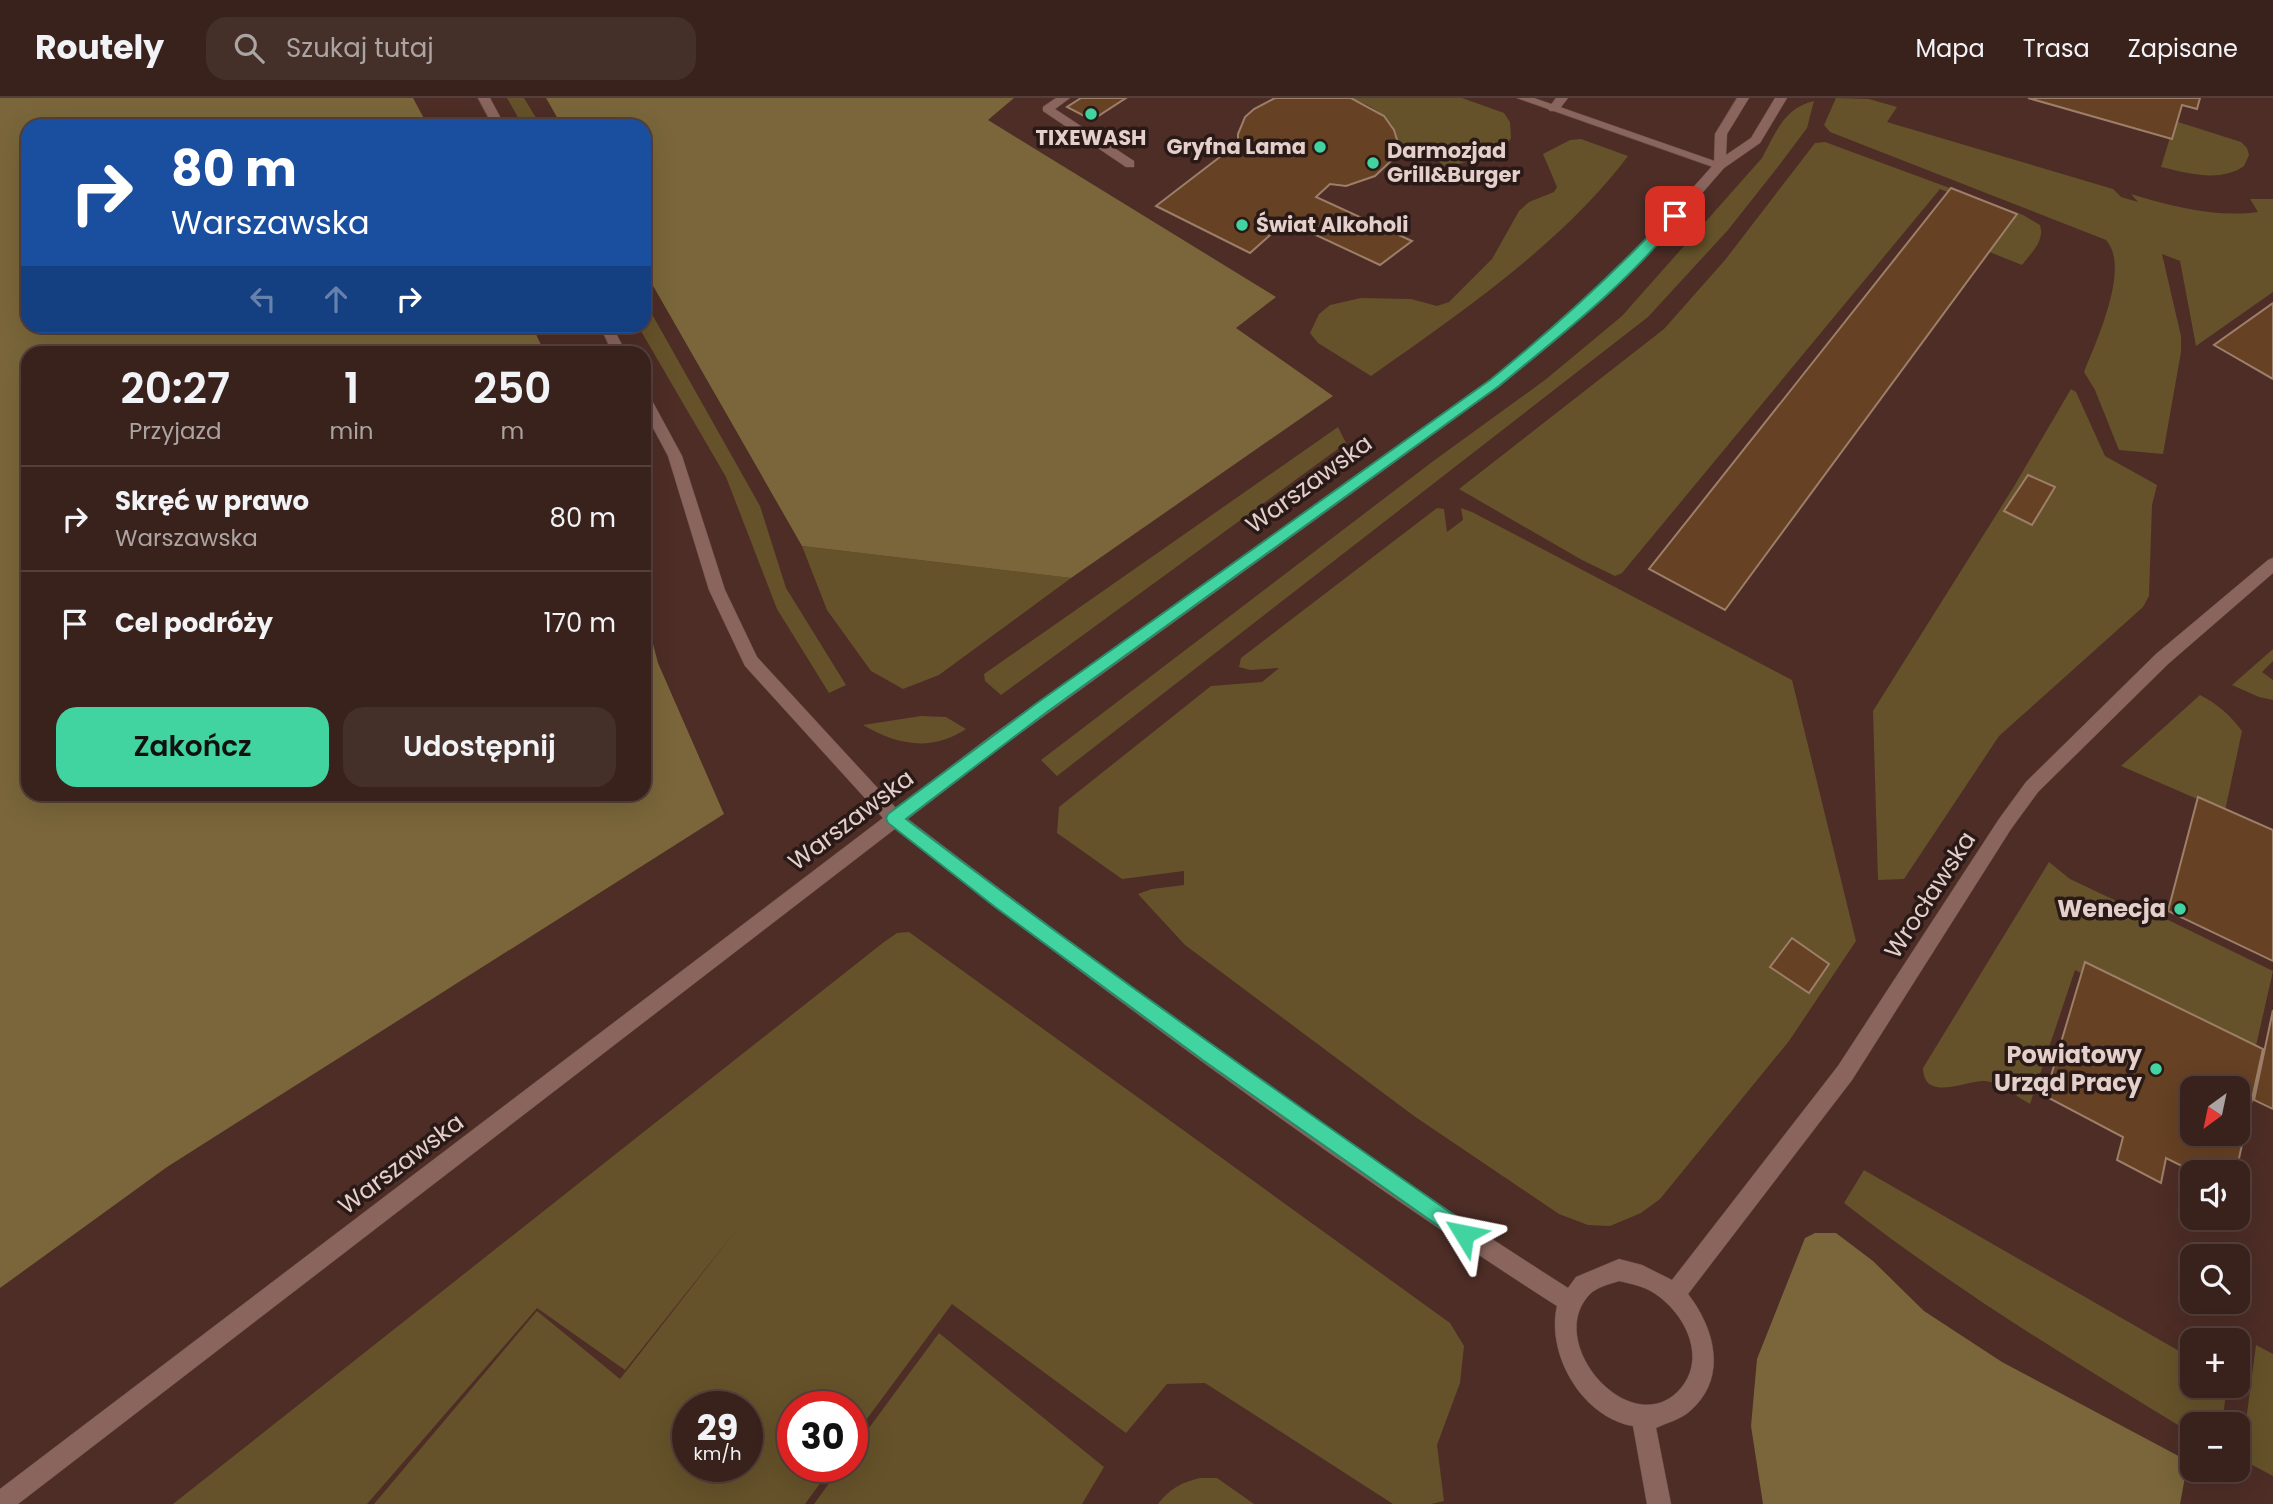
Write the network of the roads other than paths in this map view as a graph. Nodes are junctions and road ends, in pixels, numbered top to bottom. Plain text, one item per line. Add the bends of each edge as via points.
1 (484, 98) edge
2 (1064, 98) edge
3 (1523, 98) edge
4 (1562, 98) edge
5 (1743, 98) edge
6 (1781, 98) edge
7 (1554, 108) junction
8 (495, 119) edge
9 (1129, 164) dead end
10 (1720, 165) junction
11 (651, 411) edge
12 (2273, 564) edge
13 (894, 818) junction
14 (1675, 1294) junction
15 (1570, 1302) junction
16 (1642, 1415) junction
17 (0, 1503) edge
18 (1658, 1504) edge

1 - 8 street
2 - 9 street via 1047,109
3 - 7 street
4 - 7 street
5 - 10 street via 1721,134
6 - 10 street, Warszawska via 1756,140
7 - 10 street
10 - 13 street, Warszawska via 1645,250 1494,383
11 - 13 street via 675,456 717,590 751,661
12 - 14 street, Wrocławska via 2175,647 2032,787 1845,1073
13 - 15 street via 1210,1055 1487,1250
13 - 17 street, Warszawska
14 - 15 street via 1651,1278 1619,1270 1590,1279
14 - 16 street via 1695,1321 1702,1341 1699,1382 1675,1410
15 - 16 street via 1565,1336 1577,1371 1602,1401
16 - 18 street

